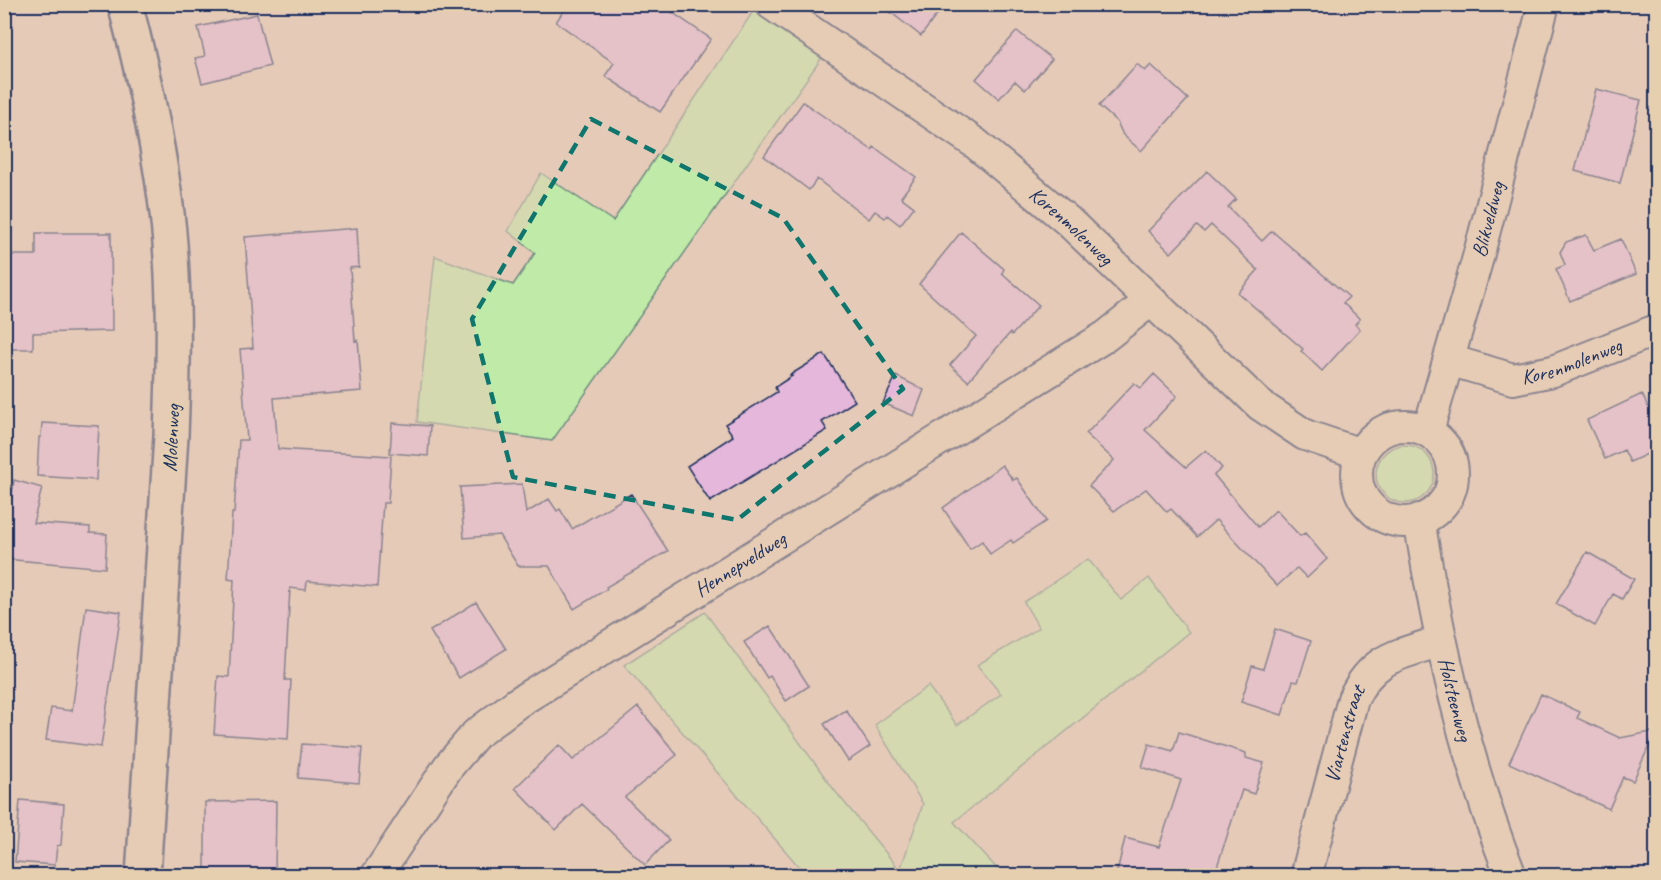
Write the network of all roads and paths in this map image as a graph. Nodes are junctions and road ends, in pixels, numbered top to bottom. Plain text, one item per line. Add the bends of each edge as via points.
1 (125, 4) edge
2 (771, 4) edge
3 (1545, 4) edge
4 (1150, 301) junction
5 (1656, 330) edge
6 (1449, 360) junction
7 (1428, 431) junction
8 (1361, 454) junction
9 (1419, 519) junction
10 (1441, 641) junction
11 (143, 876) edge
12 (376, 876) edge
13 (1306, 876) edge
14 (1511, 876) edge

1 - 11 street, Molenweg via 165,199 173,301 171,436
2 - 4 street, Korenmolenweg via 975,143 1068,221
3 - 6 street, Blikveldweg
4 - 8 street, Korenmolenweg via 1260,405 1305,435
4 - 12 street, Hennepveldweg via 1106,336 517,703 476,734 448,767
5 - 6 street, Korenmolenweg via 1553,371 1513,379
6 - 7 street, Blikveldweg
7 - 8 street via 1397,427 1382,431
7 - 9 street via 1446,450 1454,480 1442,506
8 - 9 street via 1358,484 1373,510 1385,519
9 - 10 street, Holsteenweg
10 - 13 street, Viartenstraat via 1386,660 1369,672 1360,685
10 - 14 street, Holsteenweg via 1461,728

